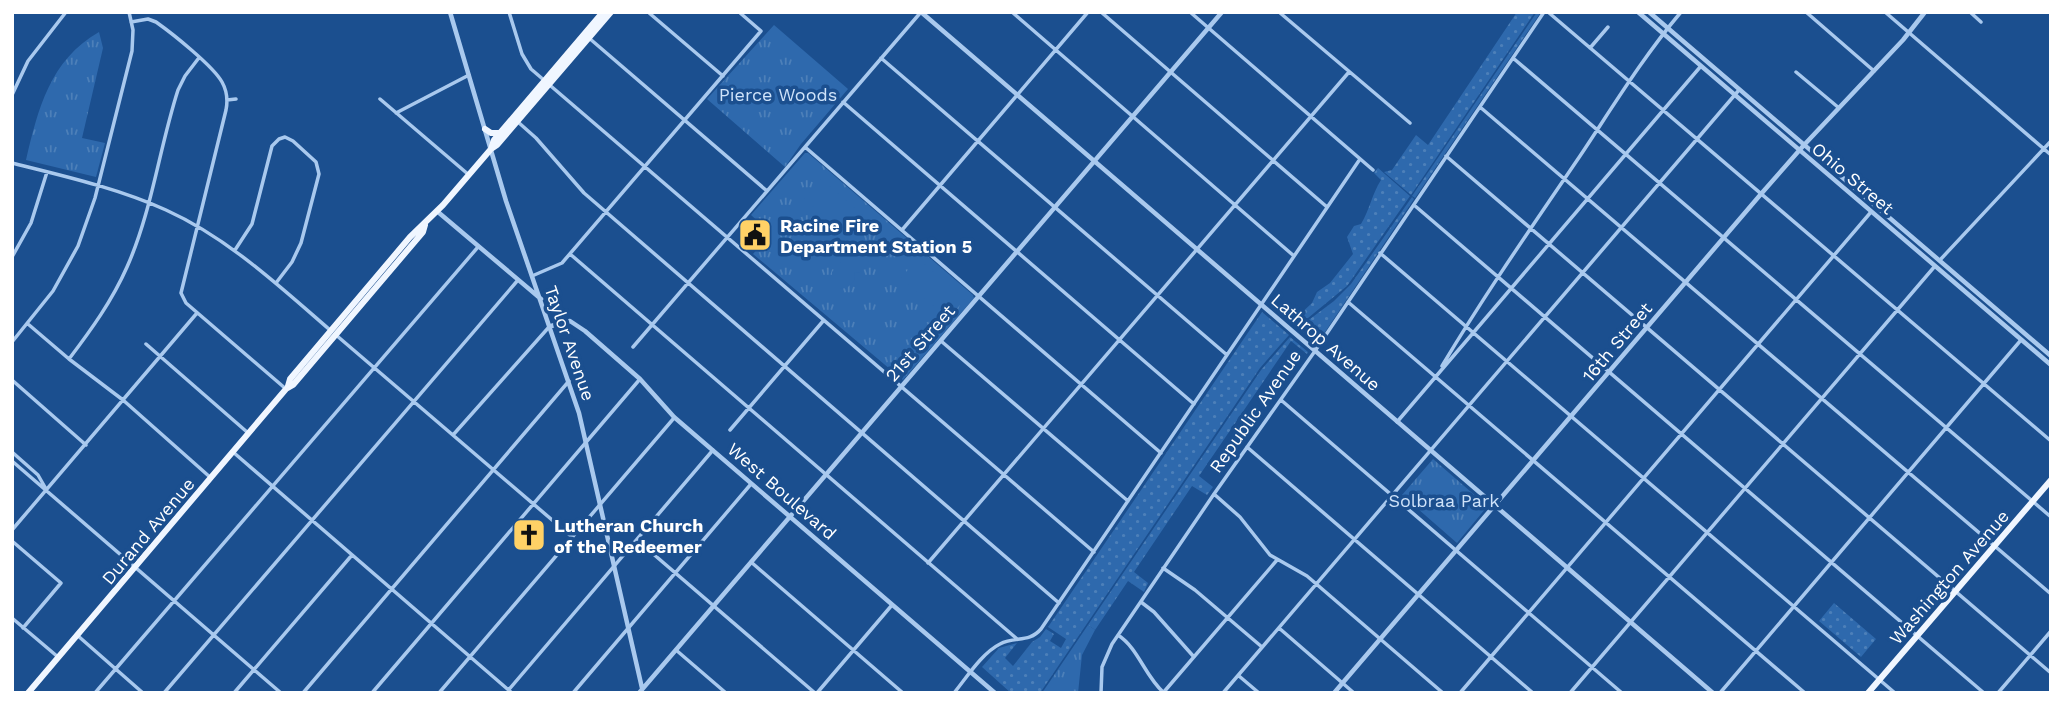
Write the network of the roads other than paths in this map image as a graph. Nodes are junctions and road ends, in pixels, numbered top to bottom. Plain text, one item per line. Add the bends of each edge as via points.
1 (66, 12) edge
2 (129, 12) edge
3 (450, 12) edge
4 (509, 12) edge
5 (603, 12) edge
6 (611, 12) edge
7 (648, 12) edge
8 (739, 12) edge
9 (921, 12) edge
10 (1012, 12) edge
11 (1088, 12) edge
12 (1101, 12) edge
13 (1190, 12) edge
14 (1222, 12) edge
15 (1279, 12) edge
16 (1546, 12) edge
17 (1638, 12) edge
18 (1649, 12) edge
19 (1681, 12) edge
20 (1806, 12) edge
21 (1885, 12) edge
22 (1925, 12) edge
23 (1970, 12) edge
24 (131, 22) junction
25 (1981, 22) dead end
26 (1608, 27) dead end
27 (1209, 28) junction
28 (1665, 31) junction
29 (1908, 34) junction
30 (589, 38) junction
31 (1590, 48) junction
32 (1056, 50) junction
33 (198, 58) junction
34 (881, 58) junction
35 (1513, 58) junction
36 (1703, 64) junction
37 (1874, 71) junction
38 (1171, 72) junction
39 (1349, 72) junction
40 (1797, 72) dead end
41 (469, 75) junction
42 (723, 76) junction
43 (547, 82) junction
44 (1629, 82) junction
45 (1740, 90) junction
46 (12, 95) edge
47 (1017, 95) junction
48 (1734, 96) junction
49 (236, 99) dead end
50 (380, 99) dead end
51 (227, 100) junction
52 (843, 102) junction
53 (1480, 107) junction
54 (1839, 108) junction
55 (1662, 111) junction
56 (396, 113) junction
57 (1133, 117) junction
58 (1311, 117) junction
59 (685, 120) junction
60 (518, 122) junction
61 (1410, 123) dead end
62 (485, 129) junction
63 (1597, 131) junction
64 (499, 133) junction
65 (1696, 140) junction
66 (978, 141) junction
67 (2051, 141) edge
68 (1804, 145) junction
69 (805, 147) junction
70 (491, 149) junction
71 (2044, 149) junction
72 (1799, 150) junction
73 (1625, 155) junction
74 (2051, 155) edge
75 (1446, 156) junction
76 (1360, 159) junction
77 (1094, 161) junction
78 (1273, 161) junction
79 (12, 163) edge
80 (645, 166) junction
81 (1373, 170) dead end
82 (47, 172) junction
83 (469, 175) junction
84 (1564, 179) junction
85 (1659, 184) junction
86 (98, 185) junction
87 (940, 185) junction
88 (767, 191) junction
89 (1760, 194) junction
90 (1587, 199) junction
91 (149, 202) junction
92 (1236, 205) junction
93 (1413, 205) junction
94 (1327, 207) junction
95 (1055, 208) junction
96 (438, 212) junction
97 (606, 212) junction
98 (1871, 212) junction
99 (197, 226) junction
100 (1621, 228) junction
101 (1530, 229) junction
102 (902, 230) junction
103 (1906, 233) junction
104 (1899, 236) junction
105 (727, 237) junction
106 (1723, 239) junction
107 (1549, 244) junction
108 (478, 247) junction
109 (234, 250) junction
110 (1197, 250) junction
111 (1017, 252) junction
112 (1380, 253) junction
113 (570, 254) junction
114 (1294, 256) junction
115 (1833, 256) junction
116 (12, 257) edge
117 (1937, 264) junction
118 (1583, 274) junction
119 (532, 276) junction
120 (1497, 277) junction
121 (518, 280) junction
122 (688, 283) junction
123 (1685, 283) junction
124 (276, 284) junction
125 (1511, 289) junction
126 (979, 296) junction
127 (1158, 296) junction
128 (542, 300) junction
129 (1795, 300) junction
130 (1348, 302) junction
131 (1261, 305) junction
132 (1897, 310) junction
133 (198, 313) junction
134 (1545, 318) junction
135 (824, 320) junction
136 (28, 324) junction
137 (653, 324) junction
138 (551, 326) junction
139 (1465, 326) junction
140 (1647, 328) junction
141 (333, 332) junction
142 (1473, 333) junction
143 (2024, 337) junction
144 (1120, 340) junction
145 (941, 341) junction
146 (12, 342) edge
147 (146, 344) dead end
148 (1758, 345) junction
149 (633, 347) dead end
150 (1315, 351) junction
151 (1227, 355) junction
152 (1859, 355) junction
153 (2051, 356) edge
154 (160, 357) junction
155 (69, 359) junction
156 (1507, 362) junction
157 (2051, 365) edge
158 (374, 367) junction
159 (785, 367) junction
160 (1609, 372) junction
161 (1435, 376) junction
162 (640, 379) junction
163 (12, 380) edge
164 (569, 381) junction
165 (1082, 384) junction
166 (1984, 384) junction
167 (901, 387) junction
168 (287, 388) junction
169 (1719, 390) junction
170 (1822, 399) junction
171 (123, 400) junction
172 (1281, 400) junction
173 (414, 401) junction
174 (1194, 404) junction
175 (1469, 406) junction
176 (750, 408) junction
177 (674, 417) junction
178 (1571, 417) junction
179 (1397, 422) junction
180 (1946, 428) junction
181 (1044, 429) junction
182 (730, 430) dead end
183 (249, 433) junction
184 (862, 433) junction
185 (1681, 434) junction
186 (453, 436) junction
187 (2051, 441) edge
188 (586, 442) junction
189 (86, 444) junction
190 (1783, 444) junction
191 (1247, 447) junction
192 (713, 450) junction
193 (1431, 451) junction
194 (12, 452) edge
195 (233, 452) junction
196 (1161, 453) junction
197 (12, 461) edge
198 (1533, 461) junction
199 (493, 470) junction
200 (1908, 473) junction
201 (827, 474) junction
202 (1004, 475) junction
203 (211, 478) junction
204 (1643, 478) junction
205 (2051, 480) edge
206 (751, 484) junction
207 (273, 486) junction
208 (1745, 489) junction
209 (46, 491) junction
210 (1214, 494) junction
211 (1393, 496) junction
212 (1128, 501) junction
213 (2032, 501) junction
214 (533, 504) junction
215 (600, 504) junction
216 (1495, 506) junction
217 (791, 516) junction
218 (2051, 517) edge
219 (1870, 518) junction
220 (312, 521) junction
221 (964, 521) junction
222 (1606, 523) junction
223 (12, 530) edge
224 (1707, 533) junction
225 (572, 537) junction
226 (637, 540) junction
227 (1355, 540) junction
228 (12, 541) edge
229 (1994, 546) junction
230 (1457, 550) junction
231 (1094, 552) junction
232 (352, 555) junction
233 (1277, 560) junction
234 (751, 562) junction
235 (1832, 562) junction
236 (928, 563) junction
237 (614, 566) junction
238 (135, 568) junction
239 (1163, 568) junction
240 (1567, 568) junction
241 (675, 573) junction
242 (1670, 577) junction
243 (1317, 584) junction
244 (391, 589) junction
245 (1955, 591) junction
246 (1419, 594) junction
247 (2051, 594) edge
248 (174, 601) junction
249 (1141, 602) junction
250 (1059, 603) junction
251 (892, 605) junction
252 (713, 606) junction
253 (1794, 607) junction
254 (1529, 612) junction
255 (12, 618) edge
256 (1228, 618) junction
257 (1631, 622) junction
258 (431, 623) junction
259 (23, 628) junction
260 (628, 628) junction
261 (1279, 628) junction
262 (2051, 631) edge
263 (77, 635) junction
264 (214, 635) junction
265 (1118, 635) junction
266 (1917, 636) junction
267 (1380, 639) junction
268 (1018, 640) junction
269 (1262, 648) junction
270 (676, 650) junction
271 (853, 650) junction
272 (1756, 651) junction
273 (2030, 655) junction
274 (470, 656) junction
275 (1491, 656) junction
276 (58, 657) junction
277 (1194, 657) junction
278 (1592, 667) junction
279 (116, 669) junction
280 (254, 669) junction
281 (971, 673) junction
282 (2051, 673) edge
283 (1238, 675) junction
284 (1880, 680) junction
285 (1342, 683) junction
286 (509, 692) edge
287 (643, 692) edge
288 (27, 693) edge
289 (96, 693) edge
290 (143, 693) edge
291 (164, 693) edge
292 (234, 693) edge
293 (281, 693) edge
294 (303, 693) edge
295 (372, 693) edge
296 (439, 693) edge
297 (573, 693) edge
298 (726, 693) edge
299 (816, 693) edge
300 (903, 693) edge
301 (954, 693) edge
302 (995, 693) edge
303 (1101, 693) edge
304 (1164, 693) edge
305 (1223, 693) edge
306 (1259, 693) edge
307 (1334, 693) edge
308 (1354, 693) edge
309 (1443, 693) edge
310 (1460, 693) edge
311 (1533, 693) edge
312 (1570, 693) edge
313 (1622, 693) edge
314 (1713, 693) edge
315 (1720, 693) edge
316 (1805, 693) edge
317 (1868, 693) edge
318 (1895, 693) edge
319 (1984, 693) edge
320 (1998, 693) edge

1 - 46 street via 23,69
2 - 24 street
3 - 41 street, Taylor Avenue
4 - 43 street via 525,61
5 - 43 main road, Durand Avenue
6 - 30 main road, Durand Avenue
7 - 42 street
8 - 42 street via 761,31
9 - 34 street
9 - 47 street, Lathrop Avenue
10 - 32 street
11 - 32 street
12 - 38 street
13 - 27 street
14 - 27 street, 21st Street
15 - 39 street
16 - 31 street
16 - 35 street, Republic Avenue
17 - 28 street, Ohio Street
18 - 28 street, Ohio Street
19 - 28 street
20 - 37 street
21 - 29 street
22 - 29 street, 16th Street
23 - 25 street
24 - 33 street via 156,22
24 - 86 street via 131,58
26 - 31 street
27 - 38 street, 21st Street
27 - 58 street
28 - 36 street, Ohio Street
28 - 44 street
29 - 37 street, 16th Street
29 - 71 street
30 - 43 main road, Durand Avenue
30 - 59 street
31 - 44 street
32 - 47 street
32 - 57 street
33 - 51 street via 218,76
33 - 91 street via 178,90
34 - 52 street
34 - 66 street
35 - 53 street, Republic Avenue
35 - 63 street
36 - 45 street, Ohio Street
36 - 48 street, Ohio Street
36 - 55 street
37 - 54 street, 16th Street
38 - 57 street, 21st Street
38 - 78 street
39 - 58 street
39 - 61 street
40 - 54 street
41 - 56 street
41 - 62 street, Taylor Avenue
42 - 59 street
43 - 60 main road, Durand Avenue
43 - 64 main road, Durand Avenue
43 - 80 street
44 - 55 street
44 - 63 street
45 - 48 street
45 - 68 street, Ohio Street
47 - 66 street
47 - 77 street, Lathrop Avenue
48 - 65 street
48 - 72 street, Ohio Street
49 - 51 street
50 - 56 street
51 - 99 street
52 - 69 street
52 - 87 street
53 - 75 street, Republic Avenue
53 - 84 street
54 - 68 street, 16th Street
55 - 65 street
55 - 73 street
56 - 83 street
57 - 77 street, 21st Street
57 - 92 street
58 - 76 street
58 - 78 street
59 - 80 street
59 - 88 street
60 - 70 main road, Durand Avenue
60 - 97 street
62 - 64 main road
62 - 70 street, Taylor Avenue
63 - 73 street
63 - 84 street
64 - 70 main road, Durand Avenue
65 - 85 street
65 - 89 street
66 - 87 street
66 - 95 street
67 - 71 street
68 - 72 street, 16th Street
68 - 103 street, Ohio Street
69 - 88 street
69 - 102 street
70 - 83 main road, Durand Avenue
70 - 119 street, Taylor Avenue
71 - 74 street
71 - 117 street
72 - 89 street, 16th Street
72 - 98 street, Ohio Street
73 - 85 street
73 - 90 street
75 - 93 street, Republic Avenue
75 - 101 street
76 - 81 street
76 - 94 street
77 - 95 street, 21st Street
77 - 110 street, Lathrop Avenue
78 - 92 street
78 - 94 street
79 - 82 street
80 - 97 street
80 - 105 street
82 - 86 street
82 - 116 street via 31,223
83 - 96 main road, Durand Avenue
84 - 90 street
84 - 101 street
85 - 100 street
85 - 106 street
86 - 91 street
86 - 136 street via 67,269
87 - 102 street
87 - 111 street
88 - 105 street
89 - 106 street, 16th Street
89 - 115 street
90 - 100 street
90 - 107 street
91 - 99 street
91 - 155 street via 113,295
92 - 110 street
92 - 114 street
93 - 112 street, Republic Avenue
93 - 120 street
94 - 114 street
95 - 111 street, 21st Street
95 - 127 street
96 - 108 street
96 - 141 main road, Durand Avenue via 410,237
97 - 113 street
97 - 122 street
98 - 104 street, Ohio Street
98 - 115 street
99 - 109 street
99 - 133 street via 181,293
100 - 118 street
100 - 123 street
101 - 107 street
101 - 120 street
102 - 126 street
103 - 104 street
103 - 117 street, Ohio Street
104 - 117 street, Ohio Street
105 - 122 street
105 - 135 street
106 - 123 street, 16th Street
106 - 129 street
107 - 118 street
107 - 125 street
108 - 121 street
108 - 158 street
109 - 124 street
109 - 124 street via 252,224 272,146 285,137 314,159 319,174 301,243
110 - 127 street
110 - 131 street, Lathrop Avenue
111 - 126 street, 21st Street
111 - 144 street
112 - 130 street, Republic Avenue
112 - 139 street
113 - 119 street via 559,266
113 - 137 street
114 - 131 street
115 - 129 street
115 - 132 street
117 - 132 street
117 - 143 street, Ohio Street
118 - 134 street
118 - 140 street
119 - 128 street, Taylor Avenue
120 - 125 street
120 - 139 street
121 - 128 street
121 - 173 street
122 - 137 street
122 - 159 street
123 - 140 street, 16th Street
123 - 148 street
124 - 141 street
125 - 134 street
125 - 142 street
126 - 145 street, 21st Street
126 - 165 street
127 - 144 street
127 - 151 street
128 - 138 street, Taylor Avenue
129 - 148 street
129 - 152 street
130 - 150 street, Republic Avenue
130 - 161 street
131 - 150 street, Lathrop Avenue
131 - 151 street
132 - 152 street
132 - 166 street
133 - 154 street
133 - 168 street
134 - 156 street
134 - 160 street
135 - 159 street
135 - 167 street
136 - 146 street
136 - 155 street
137 - 149 street
137 - 176 street
138 - 162 street, West Boulevard via 566,321 577,324
138 - 164 street, Taylor Avenue
138 - 186 street
139 - 142 street
139 - 161 street
140 - 160 street, 16th Street
140 - 169 street
141 - 158 street
141 - 168 main road, Durand Avenue
142 - 156 street
142 - 161 street
143 - 153 street, Ohio Street
143 - 157 street, Ohio Street
143 - 166 street
144 - 165 street
144 - 174 street
145 - 167 street, 21st Street
145 - 181 street
147 - 154 street
148 - 169 street
148 - 170 street
150 - 172 street, Republic Avenue
150 - 179 street, Lathrop Avenue
151 - 174 street
152 - 170 street
152 - 180 street
154 - 171 street
154 - 183 street
155 - 171 street
156 - 175 street
156 - 178 street
158 - 173 street
158 - 207 street
159 - 176 street
159 - 184 street
160 - 178 street, 16th Street
160 - 185 street
161 - 175 street
161 - 179 street
162 - 177 street, West Boulevard
162 - 188 street
163 - 189 street
164 - 188 street, Taylor Avenue
164 - 199 street
165 - 181 street
165 - 196 street
166 - 180 street
166 - 187 street
167 - 184 street, 21st Street
167 - 202 street
168 - 183 main road, Durand Avenue
169 - 185 street
169 - 190 street
170 - 190 street
170 - 200 street
171 - 189 street
171 - 203 street
172 - 191 street, Republic Avenue
172 - 211 street
173 - 186 street
173 - 220 street
174 - 196 street
175 - 193 street
175 - 198 street
176 - 182 street
176 - 201 street
177 - 192 street, West Boulevard
177 - 215 street
178 - 198 street, 16th Street
178 - 204 street
179 - 193 street, Lathrop Avenue
180 - 200 street
180 - 213 street
181 - 202 street
181 - 212 street
183 - 195 main road, Durand Avenue
184 - 201 street, 21st Street
184 - 221 street
185 - 204 street
185 - 208 street
186 - 199 street
188 - 214 street
188 - 215 street, Taylor Avenue
189 - 209 street
190 - 208 street
190 - 219 street
191 - 210 street, Republic Avenue
191 - 227 street
192 - 206 street, West Boulevard
192 - 226 street
193 - 211 street
193 - 216 street, Lathrop Avenue
194 - 209 street via 38,475
195 - 203 main road, Durand Avenue
195 - 207 street
196 - 212 street
197 - 209 street
198 - 216 street, 16th Street
198 - 222 street
199 - 214 street
199 - 244 street
200 - 219 street
200 - 229 street
201 - 217 street, 21st Street
201 - 236 street
202 - 221 street
202 - 231 street
203 - 238 main road, Durand Avenue
204 - 222 street
204 - 224 street
205 - 213 main road, Washington Avenue
206 - 217 street, West Boulevard
206 - 241 street
207 - 220 street
207 - 248 street
208 - 224 street
208 - 235 street
209 - 223 street
209 - 238 street
210 - 233 street
210 - 239 street, Republic Avenue
211 - 227 street
211 - 230 street
212 - 231 street
213 - 218 street
213 - 229 main road, Washington Avenue
214 - 225 street
214 - 258 street
215 - 225 street
215 - 237 street, Taylor Avenue
216 - 230 street, 16th Street
216 - 240 street, Lathrop Avenue
217 - 234 street, 21st Street
217 - 251 street, West Boulevard
219 - 235 street
219 - 245 street
220 - 232 street
220 - 264 street
221 - 236 street
221 - 250 street
222 - 240 street
222 - 242 street
224 - 242 street
224 - 253 street
225 - 274 street
226 - 237 street
226 - 241 street
227 - 243 street
227 - 246 street
228 - 259 street via 61,583
229 - 245 main road, Washington Avenue
229 - 247 street
230 - 246 street, 16th Street
230 - 254 street
231 - 250 street
232 - 244 street
232 - 280 street
233 - 243 street
233 - 256 street
234 - 252 street, 21st Street
234 - 271 street
235 - 253 street
235 - 266 street
236 - 268 street
237 - 260 street, Taylor Avenue
237 - 286 street
238 - 248 street
238 - 263 main road, Durand Avenue
239 - 249 street, Republic Avenue
239 - 256 street
240 - 254 street
240 - 257 street, Lathrop Avenue
241 - 252 street
241 - 260 street
242 - 257 street
242 - 272 street
243 - 261 street
243 - 267 street
244 - 258 street
244 - 294 street
245 - 266 main road, Washington Avenue
245 - 273 street
246 - 267 street, 16th Street
246 - 275 street
248 - 264 street
248 - 279 street
249 - 265 street, Republic Avenue
249 - 277 street
250 - 268 street via 1039,632
251 - 271 street
251 - 281 street, West Boulevard
252 - 270 street, 21st Street
252 - 299 street
253 - 272 street
253 - 284 street
254 - 275 street
254 - 278 street
255 - 259 street
256 - 269 street
256 - 277 street
257 - 278 street
257 - 314 street, Lathrop Avenue
258 - 274 street
258 - 295 street
259 - 276 street
260 - 287 street, Taylor Avenue
260 - 297 street
261 - 269 street
261 - 285 street
262 - 273 street
263 - 276 main road, Durand Avenue
263 - 279 street
264 - 280 street
264 - 291 street
265 - 303 street, Republic Avenue via 1104,661
265 - 304 street
266 - 284 main road, Washington Avenue
266 - 319 street
267 - 285 street, 16th Street
267 - 309 street
268 - 281 street via 994,647
269 - 283 street
270 - 287 street, 21st Street
270 - 298 street
271 - 299 street
271 - 300 street
272 - 315 street
272 - 316 street
273 - 282 street
273 - 320 street
274 - 286 street
274 - 296 street
275 - 310 street
275 - 311 street
276 - 288 main road, Durand Avenue
277 - 304 street
278 - 312 street
278 - 313 street
279 - 289 street
279 - 290 street
280 - 292 street
280 - 293 street
281 - 301 street
281 - 302 street, West Boulevard
283 - 305 street
283 - 306 street
284 - 317 main road, Washington Avenue
284 - 318 street
285 - 307 street, 16th Street
285 - 308 street

